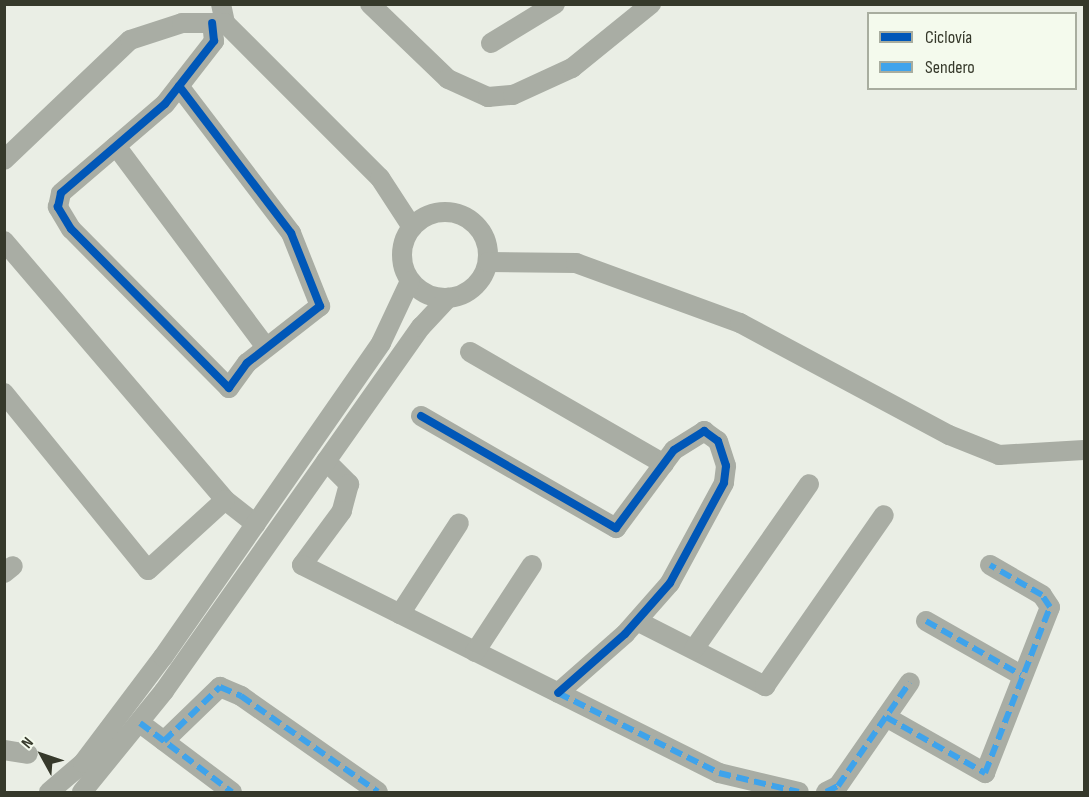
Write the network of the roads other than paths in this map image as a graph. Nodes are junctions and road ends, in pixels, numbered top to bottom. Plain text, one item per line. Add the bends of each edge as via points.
1 (370, 4) edge
2 (555, 4) edge
3 (651, 4) edge
4 (219, 17) edge
5 (491, 43) dead end
6 (179, 86) junction
7 (116, 146) junction
8 (4, 160) edge
9 (412, 227) junction
10 (4, 241) edge
11 (488, 262) junction
12 (410, 281) junction
13 (448, 298) junction
14 (266, 346) junction
15 (470, 352) dead end
16 (4, 393) edge
17 (421, 416) dead end
18 (1084, 450) edge
19 (326, 461) junction
20 (664, 464) junction
21 (808, 484) dead end
22 (225, 500) junction
23 (884, 515) dead end
24 (256, 524) junction
25 (459, 524) dead end
26 (990, 564) dead end
27 (532, 565) dead end
28 (400, 614) junction
29 (638, 621) junction
30 (926, 621) dead end
31 (694, 649) junction
32 (475, 652) junction
33 (1020, 675) junction
34 (910, 682) dead end
35 (558, 693) junction
36 (886, 717) junction
37 (140, 723) junction
38 (164, 741) junction
39 (4, 750) edge
40 (28, 754) dead end
41 (49, 792) edge
42 (82, 792) edge
43 (232, 792) edge
44 (378, 792) edge
45 (799, 792) edge
46 (826, 792) edge

1 - 3 street via 448,79 488,98 513,95 572,68
2 - 5 street
4 - 6 street via 214,40
4 - 8 street via 182,23 130,40
4 - 9 street via 380,178
6 - 7 street
6 - 14 street via 291,233 320,306
7 - 14 street
7 - 14 street via 61,192 58,207 71,229 229,388
9 - 11 street via 436,212 464,215 484,234
9 - 12 street via 402,253
10 - 22 street
11 - 13 street via 475,287
11 - 18 street via 576,263 740,323 949,435 999,455
12 - 13 street via 434,297
12 - 24 street via 381,343
13 - 19 street via 421,327
15 - 20 street
16 - 22 street via 148,570
17 - 20 street via 616,528
19 - 28 street via 349,484 342,511 302,565
19 - 37 street
20 - 29 street via 688,439 704,431 718,441 726,466 724,483 670,584
21 - 31 street
22 - 24 street
23 - 31 street via 765,686
24 - 41 street via 84,763
25 - 28 street
26 - 33 street via 1042,595 1050,607
27 - 32 street
28 - 32 street
29 - 31 street
29 - 35 street
30 - 33 street
32 - 35 street
33 - 36 street via 985,773
34 - 36 street
35 - 45 street via 719,773
36 - 46 street via 838,786
37 - 38 street
37 - 42 street
38 - 43 street
38 - 44 street via 220,687 241,696
39 - 40 street

